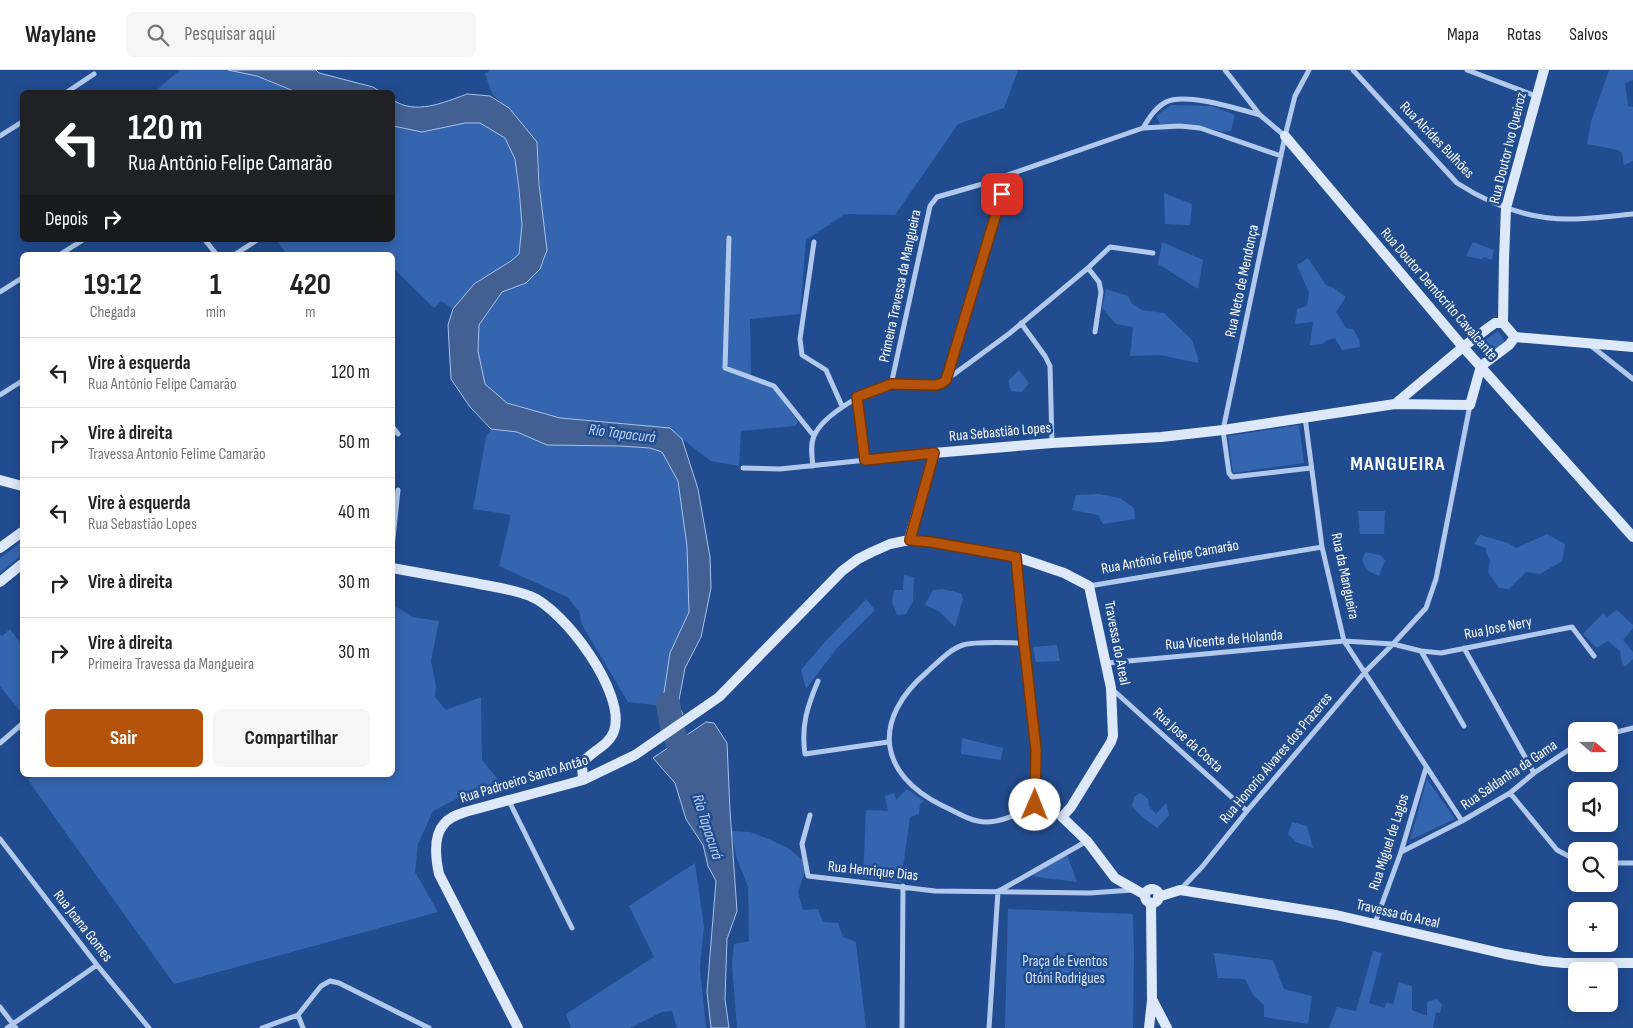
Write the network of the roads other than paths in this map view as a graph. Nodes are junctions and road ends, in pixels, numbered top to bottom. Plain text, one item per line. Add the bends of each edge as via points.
1 (1225, 70) edge
2 (1309, 70) edge
3 (1354, 70) edge
4 (1468, 70) edge
5 (1544, 70) edge
6 (94, 74) dead end
7 (70, 90) edge
8 (1536, 96) junction
9 (1260, 115) junction
10 (20, 123) edge
11 (1143, 128) junction
12 (0, 136) edge
13 (1285, 136) junction
14 (1281, 156) junction
15 (1008, 176) junction
16 (1506, 208) junction
17 (1633, 214) edge
18 (729, 238) dead end
19 (80, 242) edge
20 (207, 242) edge
21 (254, 242) edge
22 (814, 242) dead end
23 (64, 252) edge
24 (215, 252) edge
25 (239, 252) edge
26 (1153, 253) dead end
27 (1088, 268) junction
28 (20, 279) edge
29 (0, 292) edge
30 (1021, 323) junction
31 (1499, 323) junction
32 (1095, 332) dead end
33 (1512, 341) junction
34 (1590, 344) junction
35 (1463, 347) junction
36 (1633, 348) edge
37 (1481, 366) junction
38 (1633, 379) edge
39 (946, 380) junction
40 (20, 382) edge
41 (891, 384) junction
42 (0, 395) edge
43 (857, 397) junction
44 (1395, 404) junction
45 (1470, 405) junction
46 (842, 406) junction
47 (1305, 417) junction
48 (395, 430) edge
49 (1223, 430) junction
50 (398, 434) dead end
51 (814, 436) junction
52 (1052, 443) junction
53 (934, 453) junction
54 (865, 460) junction
55 (813, 466) junction
56 (743, 468) dead end
57 (1311, 468) junction
58 (0, 480) edge
59 (20, 485) edge
60 (398, 490) dead end
61 (395, 519) edge
62 (20, 533) edge
63 (1633, 537) edge
64 (910, 540) junction
65 (1322, 547) junction
66 (0, 548) edge
67 (1016, 557) junction
68 (20, 566) edge
69 (395, 569) edge
70 (0, 582) edge
71 (1090, 586) junction
72 (1344, 641) junction
73 (1024, 643) junction
74 (1393, 644) junction
75 (1464, 648) junction
76 (1421, 651) junction
77 (1594, 656) dead end
78 (1107, 663) junction
79 (1365, 672) junction
80 (818, 681) dead end
81 (1111, 688) junction
82 (20, 726) edge
83 (1464, 726) dead end
84 (1633, 728) edge
85 (1618, 732) edge
86 (0, 742) edge
87 (888, 742) junction
88 (1568, 750) edge
89 (1426, 768) junction
90 (1534, 773) junction
91 (583, 780) junction
92 (1510, 793) junction
93 (509, 800) junction
94 (1035, 805) junction
95 (1247, 811) junction
96 (810, 815) dead end
97 (1062, 817) junction
98 (1462, 822) junction
99 (0, 839) edge
100 (1087, 841) junction
101 (1401, 852) junction
102 (1568, 856) edge
103 (1618, 863) edge
104 (1633, 863) edge
105 (903, 886) junction
106 (1180, 890) junction
107 (998, 891) junction
108 (1147, 896) junction
109 (1375, 923) junction
110 (572, 928) dead end
111 (1633, 963) edge
112 (97, 965) junction
113 (1152, 1000) junction
114 (0, 1007) edge
115 (298, 1015) junction
116 (14, 1026) edge
117 (7, 1028) edge
118 (149, 1028) edge
119 (262, 1028) edge
120 (303, 1028) edge
121 (429, 1028) edge
122 (518, 1028) edge
123 (902, 1028) edge
124 (989, 1028) edge
125 (1149, 1028) edge
126 (1166, 1028) edge

1 - 9 street, Rua Doutor Demócrito Cavalcante
2 - 13 street, Rua Neto de Mendonça via 1295,96
3 - 16 street, Rua Alcídes Bulhões via 1457,183
4 - 8 street
5 - 8 street, Rua Doutor Ivo Queiroz
6 - 7 street
8 - 16 street, Rua Doutor Ivo Queiroz
9 - 11 street via 1210,101 1174,99 1152,113
9 - 13 street, Rua Doutor Demócrito Cavalcante
10 - 12 street
11 - 14 street, Primeira Travessa da Mangueira via 1200,128
11 - 15 street, Primeira Travessa da Mangueira
13 - 14 street, Rua Neto de Mendonça
13 - 35 street, Rua Doutor Demócrito Cavalcante
14 - 49 street, Rua Neto de Mendonça
15 - 39 street
15 - 41 street, Primeira Travessa da Mangueira via 937,197 930,206
16 - 17 street, Rua Alcídes Bulhões via 1548,218
16 - 31 street, Rua Doutor Ivo Queiroz
18 - 51 street via 724,368 774,386
19 - 23 street
20 - 24 street
21 - 25 street
22 - 46 street via 800,339 802,355 826,370
26 - 27 street via 1110,246
27 - 30 street
27 - 32 street via 1099,282 1101,292
28 - 29 street
30 - 39 street
30 - 52 street via 1050,366
31 - 33 street
31 - 35 street
33 - 34 street
33 - 37 street
34 - 36 street
34 - 38 street
35 - 37 street, Rua Doutor Demócrito Cavalcante
35 - 44 street
37 - 45 street
37 - 63 street, Rua Doutor Demócrito Cavalcante
39 - 41 street via 936,385
40 - 42 street
41 - 43 street, Primeira Travessa da Mangueira
43 - 46 street, Primeira Travessa da Mangueira
43 - 54 street
44 - 45 street
44 - 47 street
45 - 74 street, Rua Honorio Alvares dos Prazeres via 1436,580 1426,608
46 - 51 street, Primeira Travessa da Mangueira
47 - 49 street
47 - 57 street, Rua da Mangueira
48 - 50 street
49 - 52 street, Rua Sebastião Lopes
49 - 57 street via 1232,477
51 - 55 street
52 - 53 street, Rua Sebastião Lopes
53 - 54 street, Rua Sebastião Lopes
53 - 64 street
54 - 55 street, Rua Sebastião Lopes
55 - 56 street, Rua Sebastião Lopes
57 - 65 street, Rua da Mangueira
58 - 59 street
60 - 61 street
62 - 66 street
64 - 67 street, Rua Antônio Felipe Camarão
64 - 91 street, Rua Padroeiro Santo Antão via 890,544 858,559 842,571 719,697 635,755
65 - 71 street, Rua Antônio Felipe Camarão
65 - 72 street, Rua da Mangueira
67 - 71 street, Rua Antônio Felipe Camarão via 1064,573
67 - 73 street
68 - 70 street
69 - 91 street via 529,595 542,601 562,620 595,663 615,710 613,734 584,760
71 - 78 street, Travessa do Areal
72 - 74 street, Rua da Mangueira
72 - 78 street, Rua Vicente de Holanda
72 - 79 street
73 - 87 street via 973,644 956,648 902,698 891,722
73 - 94 street via 1036,750
74 - 76 street, Rua Jose Nery
74 - 79 street, Rua Honorio Alvares dos Prazeres
75 - 76 street, Rua Jose Nery via 1441,653
75 - 77 street, Rua Jose Nery via 1572,627
75 - 90 street
76 - 83 street
78 - 81 street, Travessa do Areal
79 - 89 street
79 - 95 street, Rua Honorio Alvares dos Prazeres
80 - 87 street via 805,718 805,754
81 - 95 street, Rua Jose da Costa
81 - 97 street, Travessa do Areal via 1111,742
82 - 86 street
84 - 85 street
87 - 94 street via 897,768 904,777 929,799 966,817 984,822 1003,821
88 - 90 street, Rua Saldanha da Gama
89 - 98 street
89 - 101 street, Rua Miguel de Lagos
90 - 92 street, Rua Saldanha da Gama
91 - 93 street, Rua Padroeiro Santo Antão
92 - 98 street, Rua Saldanha da Gama
92 - 102 street via 1557,850
93 - 110 street
93 - 122 street, Rua Padroeiro Santo Antão via 451,818 442,825 436,857 439,874
94 - 97 street
95 - 106 street, Rua Honorio Alvares dos Prazeres
96 - 105 street, Rua Henrique Dias via 802,844 808,876
97 - 100 street
98 - 101 street, Rua Saldanha da Gama
99 - 112 street, Rua Joana Gomes
100 - 107 street, Rua Henrique Dias
100 - 108 street via 1115,878
101 - 109 street, Rua Miguel de Lagos
103 - 104 street
105 - 107 street, Rua Henrique Dias via 935,891
105 - 123 street
106 - 108 street, Travessa do Areal
106 - 109 street, Travessa do Areal
107 - 108 street, Rua Henrique Dias
107 - 124 street
108 - 113 street
109 - 111 street, Travessa do Areal via 1544,961
112 - 116 street
112 - 118 street, Rua Joana Gomes
113 - 125 street
113 - 126 street
114 - 116 street
115 - 119 street
115 - 120 street
115 - 121 street via 321,986 330,981
116 - 117 street

